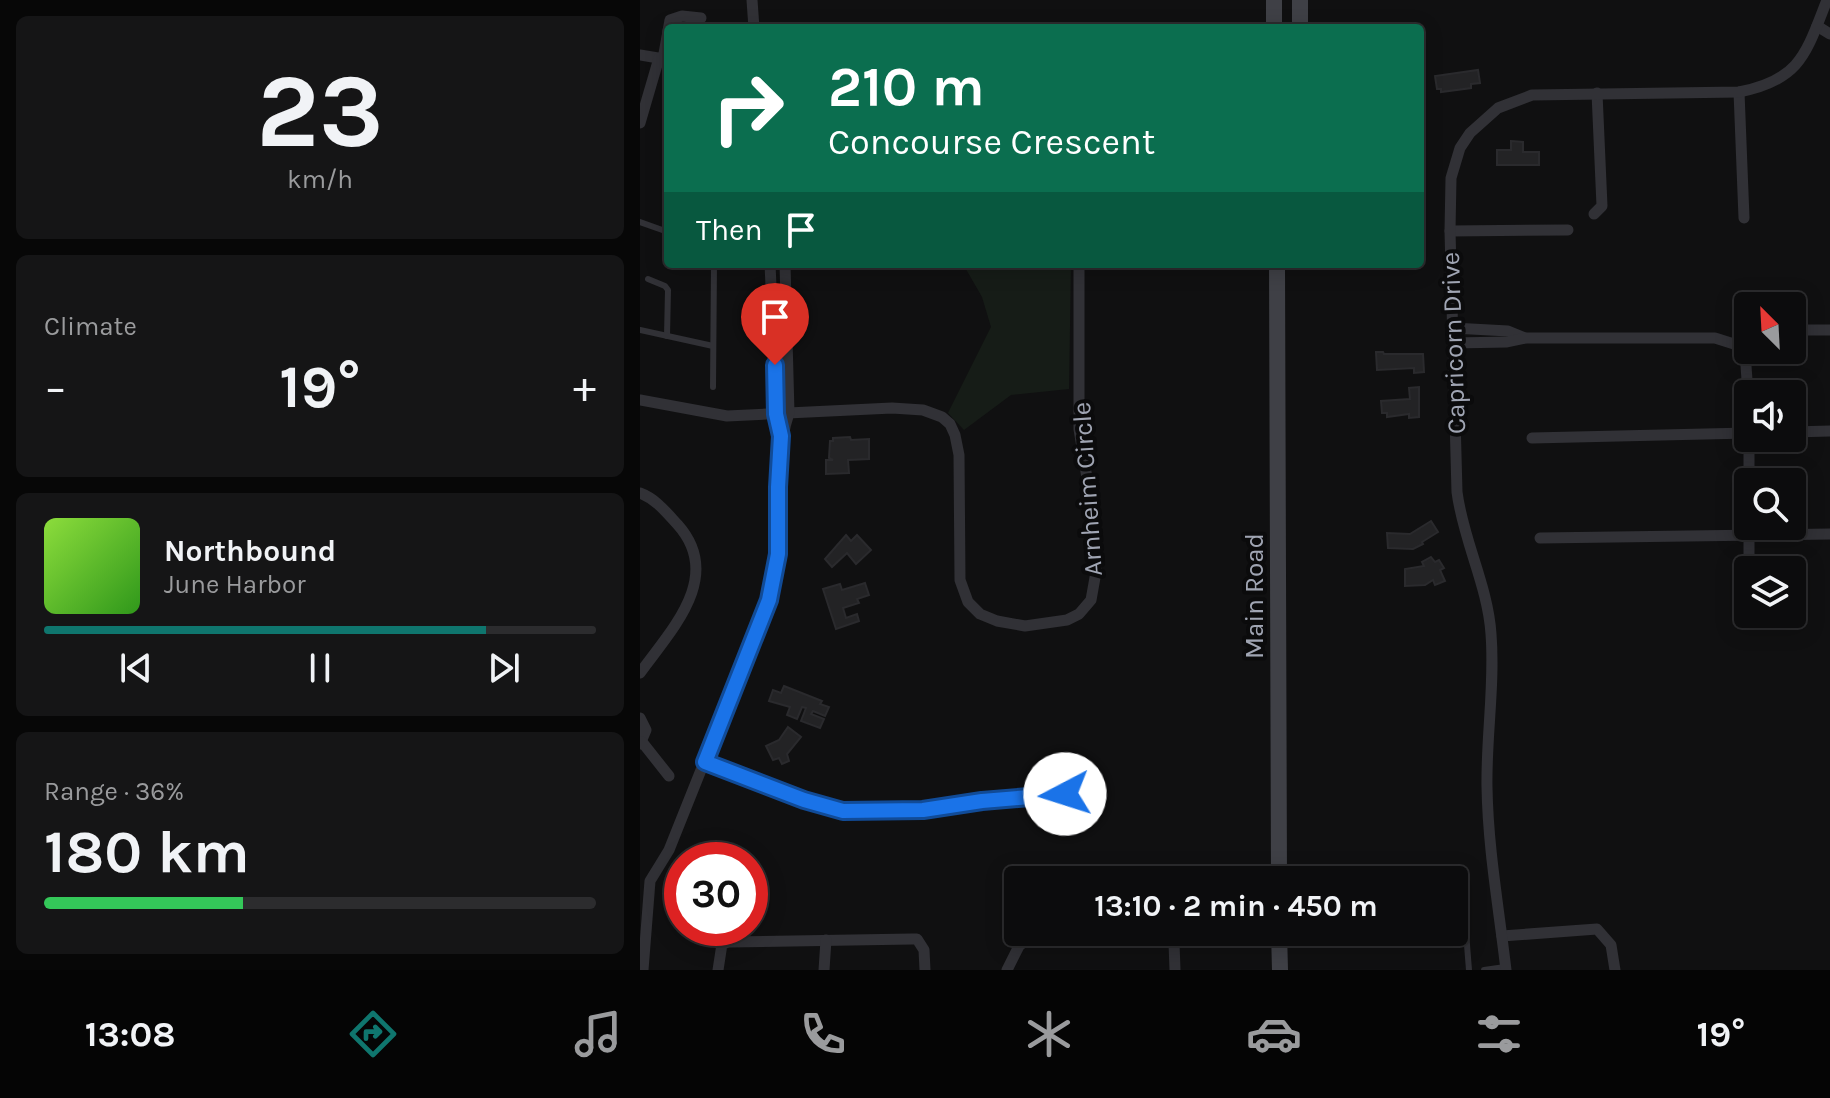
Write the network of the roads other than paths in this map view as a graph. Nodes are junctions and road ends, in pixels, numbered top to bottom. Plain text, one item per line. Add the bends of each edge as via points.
1 (752, 0) edge
2 (1274, 0) edge
3 (1300, 0) edge
4 (1827, 0) edge
5 (701, 18) dead end
6 (669, 24) edge
7 (754, 24) edge
8 (1274, 24) edge
9 (1300, 24) edge
10 (1817, 26) junction
11 (1830, 34) edge
12 (640, 55) edge
13 (663, 59) edge
14 (1739, 92) junction
15 (1597, 93) junction
16 (640, 123) edge
17 (1594, 214) dead end
18 (1744, 218) dead end
19 (640, 222) edge
20 (1568, 230) dead end
21 (664, 231) edge
22 (1450, 231) junction
23 (714, 268) edge
24 (770, 268) edge
25 (785, 268) edge
26 (1079, 268) edge
27 (1277, 268) edge
28 (1284, 268) edge
29 (648, 279) dead end
30 (1278, 313) junction
31 (1453, 328) junction
32 (640, 330) edge
33 (1806, 330) edge
34 (1830, 330) edge
35 (667, 336) junction
36 (1525, 338) junction
37 (1454, 343) junction
38 (713, 346) junction
39 (1734, 346) edge
40 (713, 387) dead end
41 (640, 400) edge
42 (782, 414) junction
43 (1830, 431) edge
44 (1806, 432) edge
45 (1734, 435) edge
46 (1532, 438) dead end
47 (640, 493) edge
48 (1734, 532) edge
49 (1806, 533) edge
50 (1830, 534) edge
51 (1540, 538) dead end
52 (640, 673) edge
53 (640, 718) edge
54 (641, 743) edge
55 (705, 762) junction
56 (669, 776) dead end
57 (1065, 794) dead end
58 (1279, 866) edge
59 (645, 883) edge
60 (1502, 936) junction
61 (826, 940) junction
62 (1279, 946) edge
63 (1467, 946) edge
64 (1506, 968) edge
65 (643, 970) edge
66 (718, 970) edge
67 (824, 970) edge
68 (925, 970) edge
69 (1007, 970) edge
70 (1175, 970) edge
71 (1280, 970) edge
72 (1469, 970) edge
73 (1484, 970) edge
74 (1615, 970) edge

1 - 7 street
2 - 8 main road
3 - 9 main road
4 - 10 street, Capricorn Drive
5 - 6 street via 682,16
10 - 11 street
10 - 14 street, Capricorn Drive via 1789,71 1766,86
12 - 13 street
13 - 16 street
14 - 15 street, Capricorn Drive
14 - 18 street
15 - 17 street via 1602,206
15 - 22 street, Capricorn Drive via 1532,95 1483,119 1453,165
19 - 21 lane
20 - 22 street
22 - 31 street, Capricorn Drive
23 - 38 lane
24 - 42 street
25 - 42 street
26 - 42 street, Arnheim Circle via 1079,429 1095,527 1096,572 1091,600 1079,614 1025,626 980,614 968,602 960,580 959,455 955,435 942,417 906,409
27 - 30 main road, Main Road
28 - 30 main road, Main Road
29 - 35 lane via 668,290
30 - 58 main road, Main Road
31 - 36 street via 1508,331
31 - 37 street, Capricorn Drive
32 - 35 lane
33 - 34 street
35 - 38 lane
36 - 37 street
36 - 39 street via 1715,338
37 - 60 street, Capricorn Drive via 1459,510 1491,637 1488,816
38 - 40 lane
41 - 42 street via 727,416
42 - 55 street via 778,554 769,600
43 - 44 street
45 - 46 street
47 - 52 street via 651,497 690,541 696,574 687,607
48 - 51 street
49 - 50 street
53 - 54 street via 646,730
54 - 56 street
55 - 57 street via 843,811 923,810
55 - 59 street via 669,850
59 - 65 street
60 - 64 street, Capricorn Drive
60 - 74 street via 1597,929 1611,945
61 - 66 street via 726,942 720,948
61 - 67 street
61 - 68 street via 917,939 924,950
62 - 71 main road
63 - 72 lane
64 - 73 lane
69 - 70 street via 1029,938 1111,936 1169,936

